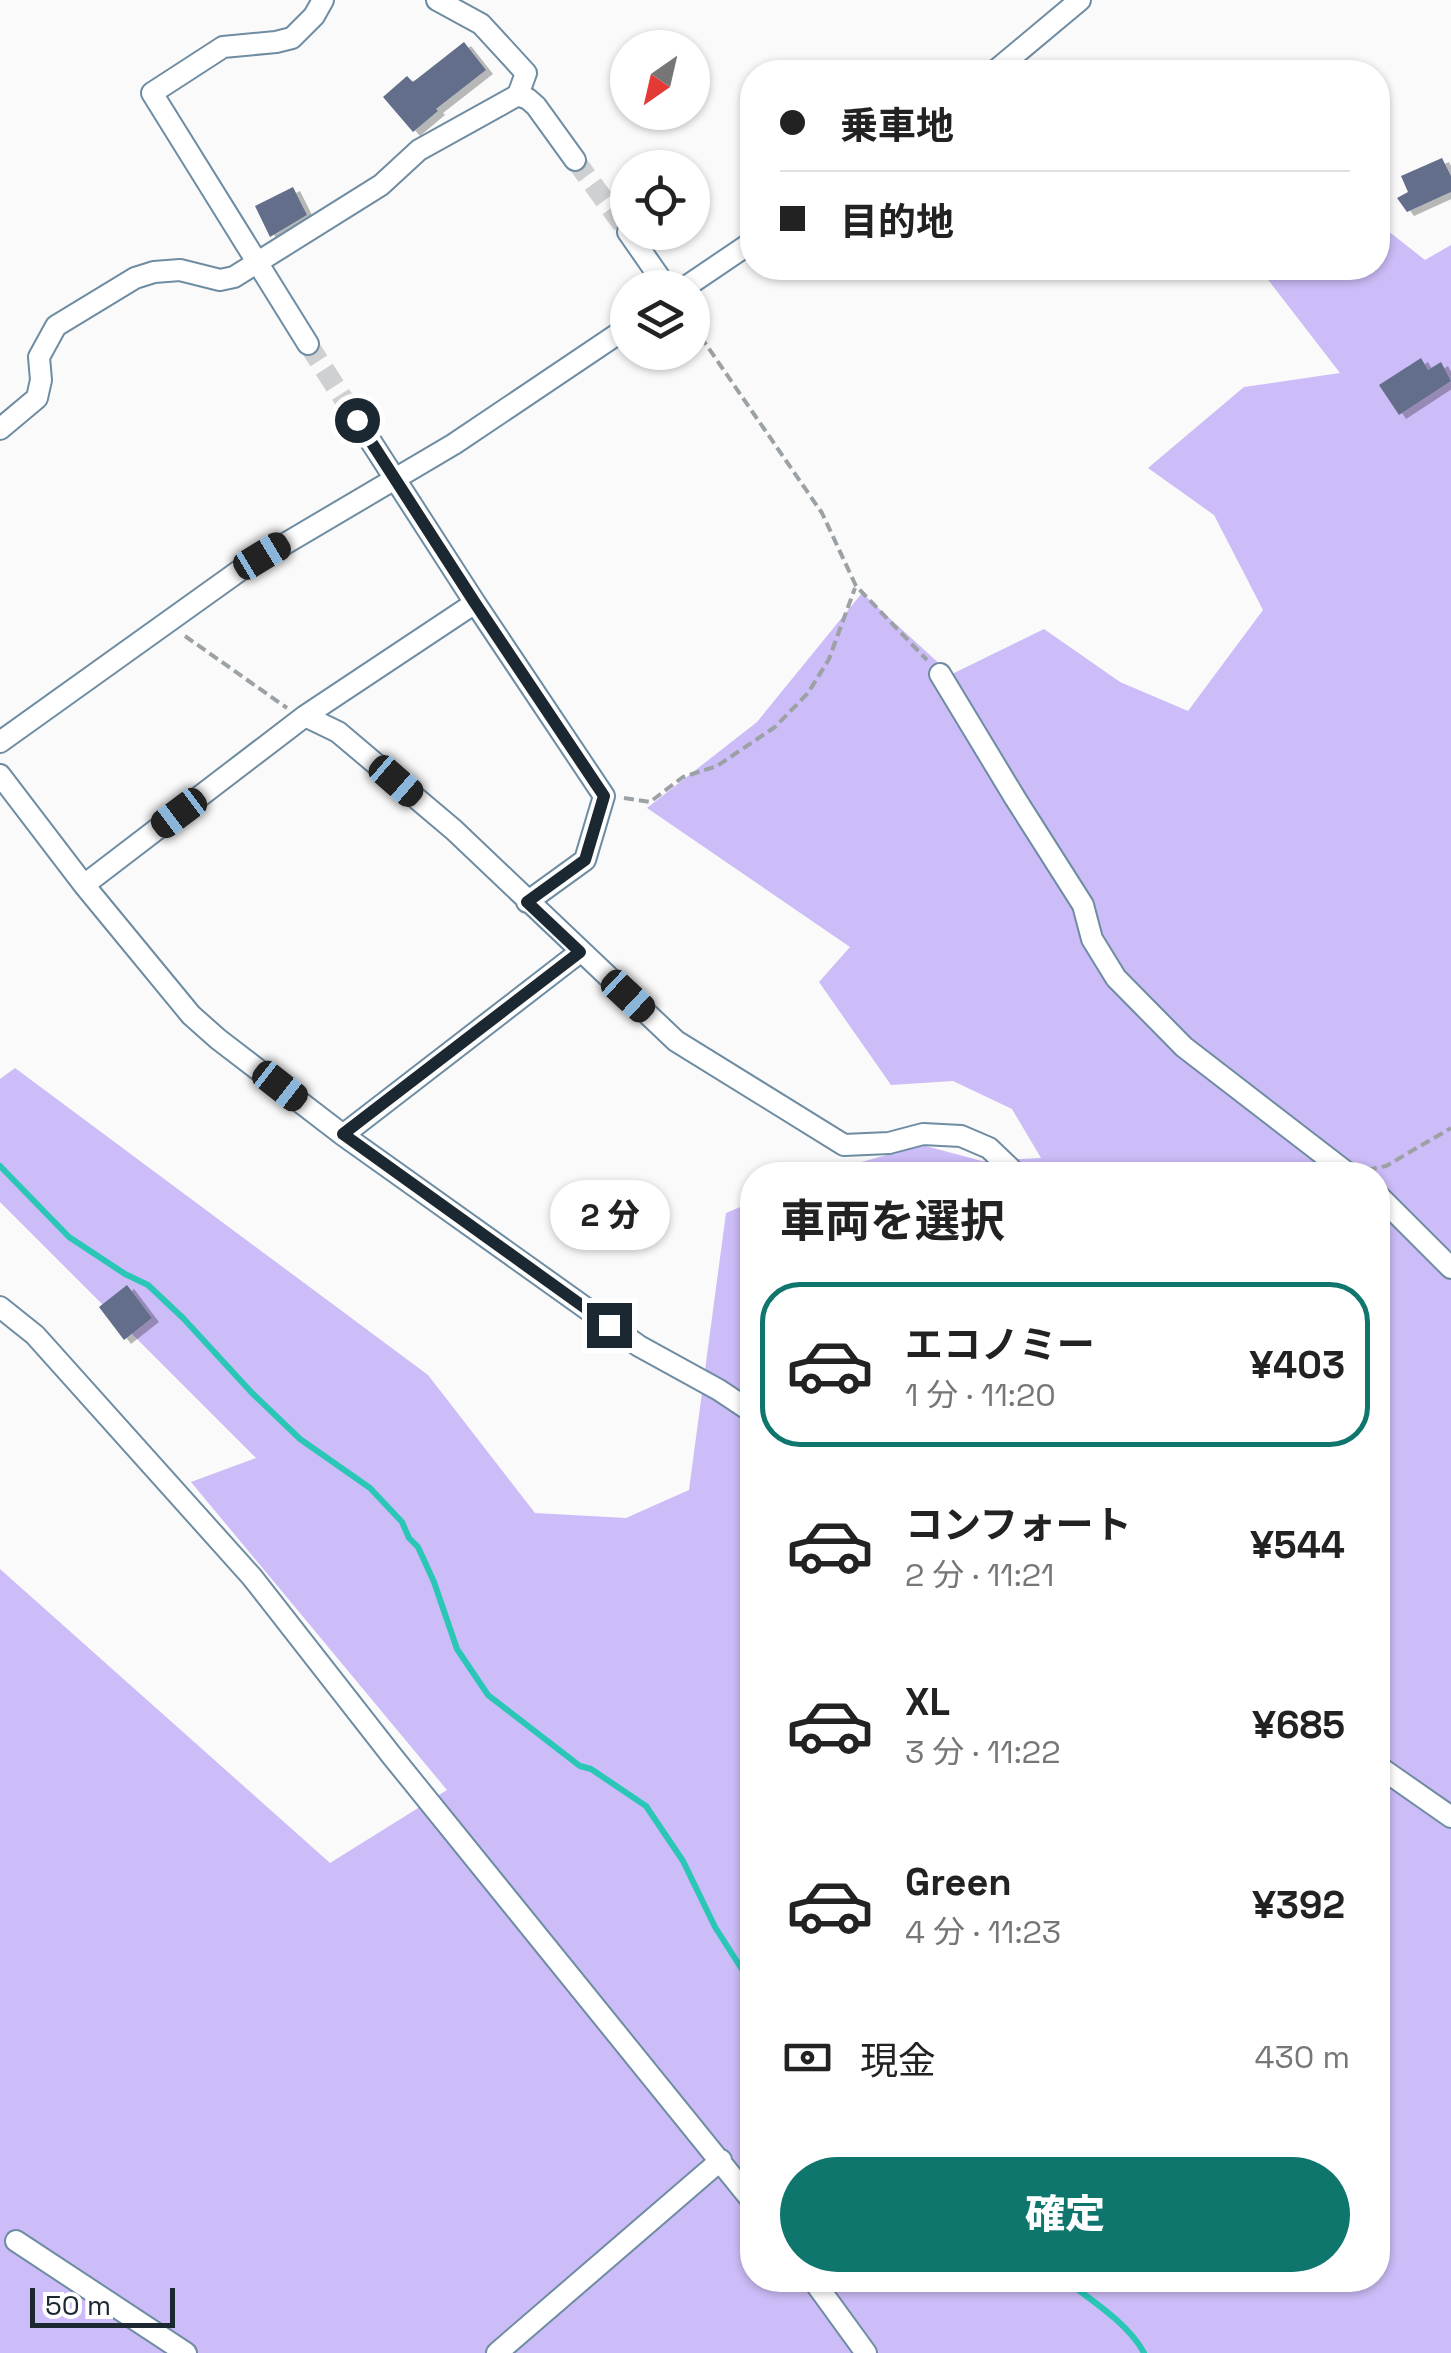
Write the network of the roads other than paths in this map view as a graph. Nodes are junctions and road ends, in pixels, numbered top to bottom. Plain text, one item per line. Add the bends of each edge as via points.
1 (323, 0) edge
2 (437, 0) edge
3 (1080, 0) edge
4 (1008, 60) edge
5 (518, 95) junction
6 (575, 160) tunnel mouth
7 (740, 250) edge
8 (257, 264) junction
9 (710, 270) edge
10 (610, 340) edge
11 (308, 344) tunnel mouth
12 (357, 420) tunnel mouth
13 (0, 428) edge
14 (396, 480) junction
15 (475, 603) junction
16 (940, 674) road end
17 (306, 716) junction
18 (0, 742) edge
19 (0, 775) edge
20 (84, 885) junction
21 (527, 902) junction
22 (580, 952) junction
23 (343, 1134) junction
24 (1004, 1162) edge
25 (1333, 1162) edge
26 (1390, 1207) edge
27 (1451, 1268) edge
28 (0, 1307) edge
29 (740, 1404) edge
30 (1390, 1774) edge
31 (1451, 1817) edge
32 (721, 2160) junction
33 (740, 2185) edge
34 (16, 2240) dead end
35 (822, 2292) edge
36 (186, 2353) edge
37 (496, 2353) edge
38 (866, 2353) edge

1 - 8 street via 292,38 223,47 152,93
2 - 5 street via 481,24 526,73
3 - 4 street
5 - 6 street via 536,106
5 - 8 street via 420,150 381,184
7 - 9 street
8 - 11 street
8 - 13 street via 220,280 180,270 154,272 56,326 39,357 36,398
10 - 14 street
12 - 14 street
14 - 15 street
14 - 18 street via 262,556
15 - 17 street
15 - 21 street via 604,796 585,860
16 - 25 street via 1083,905 1092,939 1116,978 1184,1047
17 - 20 street
17 - 21 street via 338,732
19 - 20 street
20 - 23 street via 191,1015
21 - 22 street
22 - 23 street
22 - 24 street via 676,1042 844,1145 961,1136
23 - 29 street via 639,1346
26 - 27 street
28 - 32 street via 35,1335 252,1577
30 - 31 street
32 - 33 street
32 - 37 street
34 - 36 street
35 - 38 street

